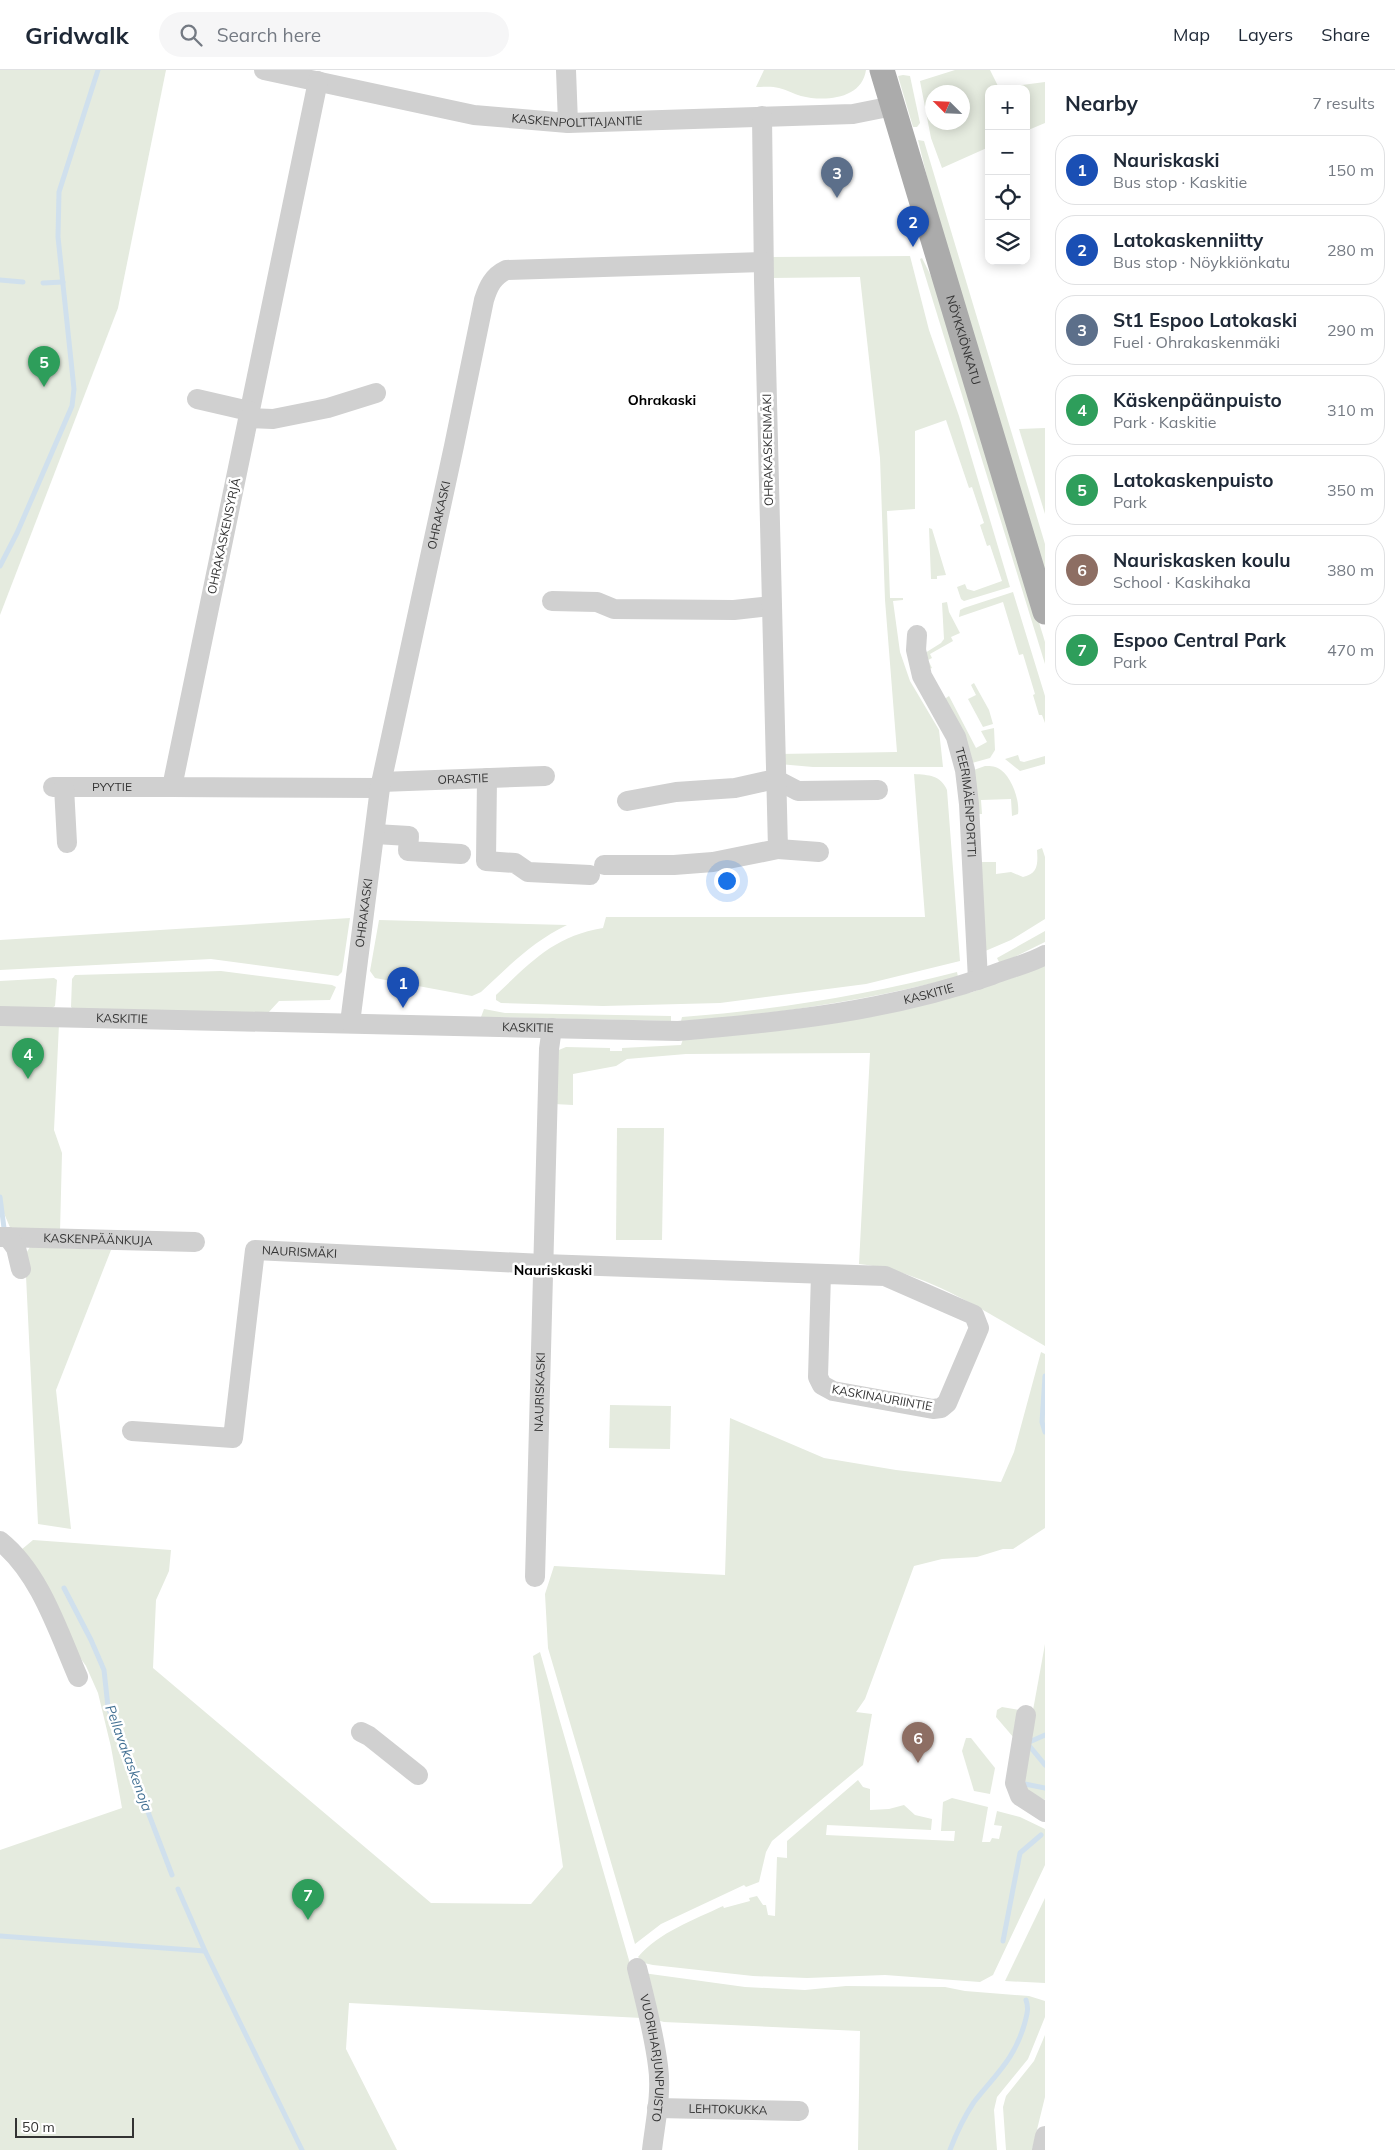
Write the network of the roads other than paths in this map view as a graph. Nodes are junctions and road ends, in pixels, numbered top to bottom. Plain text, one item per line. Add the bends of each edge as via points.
1 (264, 70) edge
2 (566, 70) edge
3 (882, 70) edge
4 (318, 81) junction
5 (893, 106) junction
6 (762, 116) junction
7 (568, 123) junction
8 (763, 262) junction
9 (376, 393) dead end
10 (197, 399) dead end
11 (249, 414) junction
12 (552, 601) dead end
13 (771, 606) junction
14 (1045, 612) edge
15 (917, 635) dead end
16 (545, 776) dead end
17 (487, 778) junction
18 (775, 782) junction
19 (381, 785) junction
20 (172, 787) junction
21 (878, 790) dead end
22 (627, 801) dead end
23 (375, 834) junction
24 (67, 843) dead end
25 (778, 849) junction
26 (819, 852) dead end
27 (461, 854) dead end
28 (1045, 955) edge
29 (978, 980) junction
30 (0, 1016) edge
31 (350, 1023) junction
32 (552, 1028) junction
33 (4, 1237) edge
34 (195, 1242) dead end
35 (543, 1264) junction
36 (21, 1269) dead end
37 (820, 1274) junction
38 (132, 1431) dead end
39 (0, 1541) edge
40 (535, 1577) dead end
41 (78, 1677) dead end
42 (1026, 1715) dead end
43 (361, 1732) dead end
44 (418, 1775) dead end
45 (1045, 1812) edge
46 (637, 1968) dead end
47 (657, 2108) junction
48 (799, 2111) dead end
49 (1045, 2136) edge
50 (652, 2150) edge
51 (1042, 2150) edge

1 - 4 street, KASKENPOLTTAJANTIE
2 - 7 street
3 - 5 main road, NÖYKKIÖNKATU
4 - 7 street, KASKENPOLTTAJANTIE via 474,115
4 - 11 street, OHRAKASKENSYRJÄ
5 - 6 street, KASKENPOLTTAJANTIE via 853,114
5 - 14 main road, NÖYKKIÖNKATU
6 - 7 street, KASKENPOLTTAJANTIE
6 - 8 street, OHRAKASKENMÄKI
8 - 13 street, OHRAKASKENMÄKI
8 - 19 street, OHRAKASKI via 506,270 498,273 491,282 484,300
9 - 11 street via 328,408 273,419
10 - 11 street
11 - 20 street, OHRAKASKENSYRJÄ
12 - 13 street via 597,602 614,609 734,610
13 - 18 street, OHRAKASKENMÄKI
15 - 29 street, TEERIMÄENPORTTI via 916,650 922,676 956,737 966,770
16 - 17 street, ORASTIE
17 - 19 street, ORASTIE
17 - 25 street via 486,861 515,863 528,872 713,862
18 - 21 street via 798,791
18 - 22 street via 676,792
18 - 25 street, OHRAKASKENMÄKI
19 - 20 street
19 - 23 street, OHRAKASKI
20 - 24 street, PYYTIE via 58,786
23 - 27 street via 409,836 408,851
23 - 31 street, OHRAKASKI
25 - 26 street
28 - 29 street, KASKITIE
29 - 32 street, KASKITIE via 874,1007 781,1022 678,1030
30 - 31 street, KASKITIE
31 - 32 street, KASKITIE
32 - 35 street, NAURISKASKI
33 - 34 street, KASKENPÄÄNKUJA
33 - 36 street via 16,1248
35 - 37 street, KASKINAURIINTIE
35 - 38 street, NAURISMÄKI via 255,1250 233,1438
35 - 40 street, NAURISKASKI
37 - 37 street, KASKINAURIINTIE via 885,1276 974,1315 979,1328 947,1403 933,1409 833,1391 822,1385 818,1377
39 - 41 street via 10,1549 49,1609
42 - 45 street via 1015,1783 1020,1796
43 - 44 street
46 - 47 street, VUORIHARJUNPUISTO via 659,2067
47 - 48 street, LEHTOKUKKA
47 - 50 street, VUORIHARJUNPUISTO
49 - 51 street

